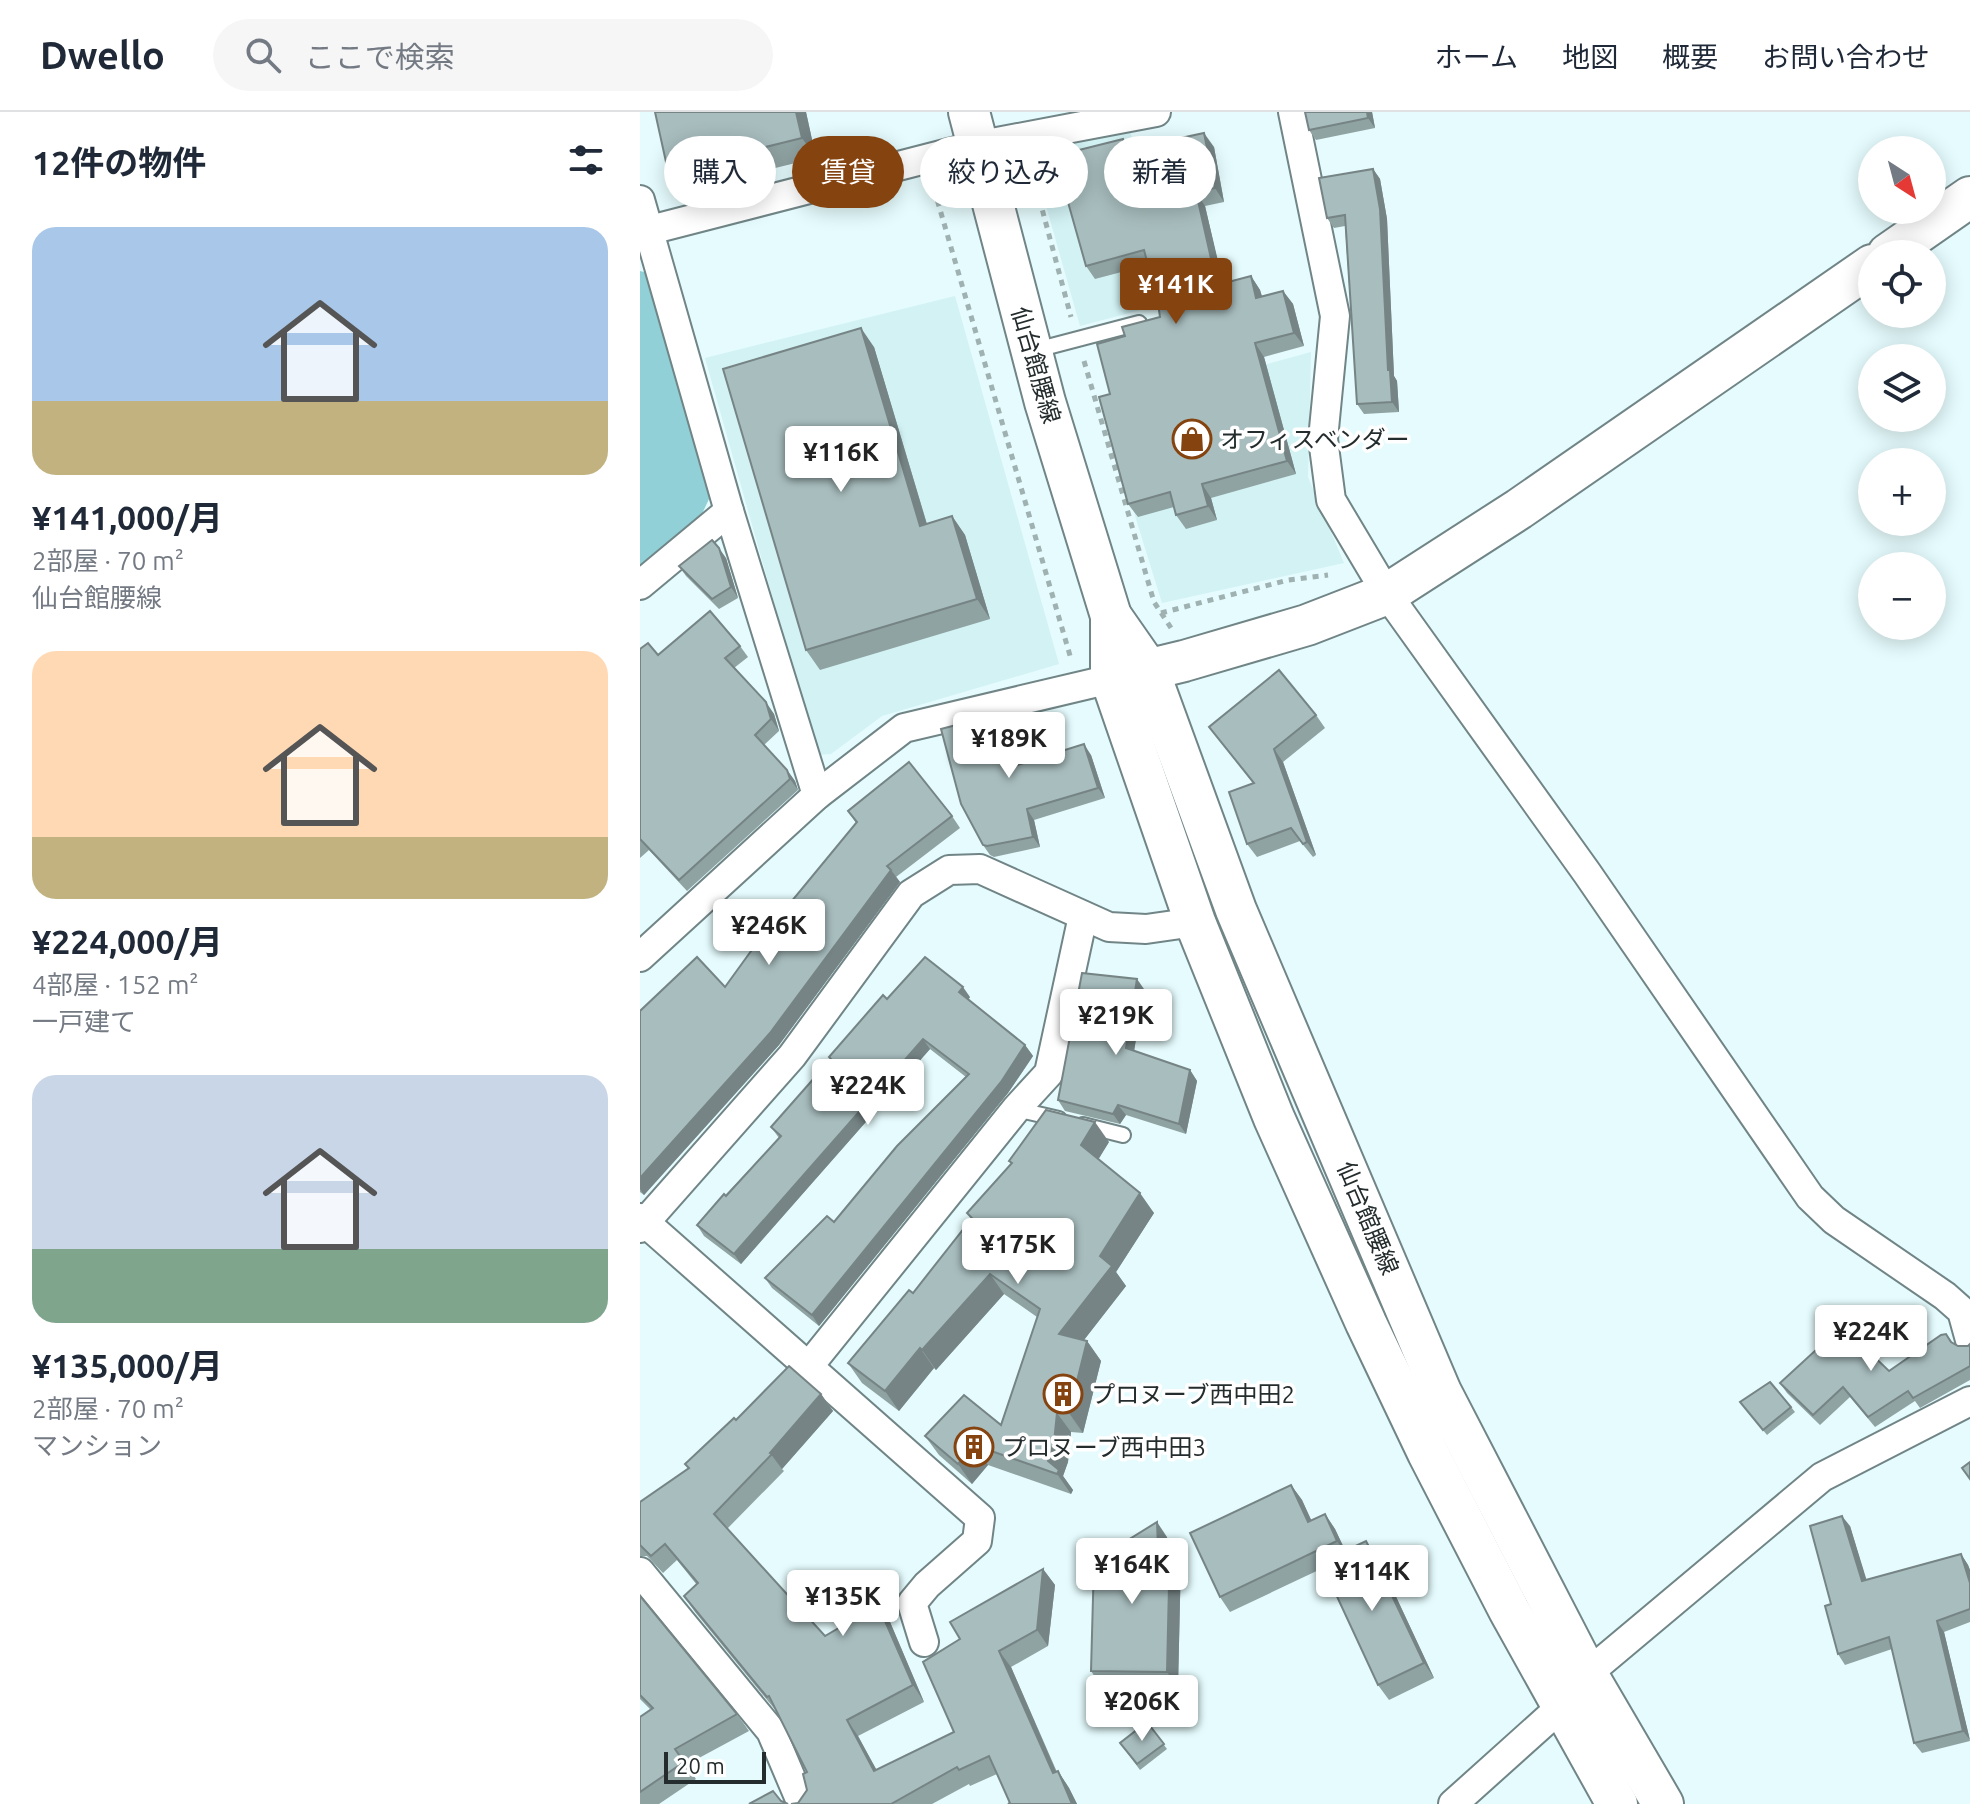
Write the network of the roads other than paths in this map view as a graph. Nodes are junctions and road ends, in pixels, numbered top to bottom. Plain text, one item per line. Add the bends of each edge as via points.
1 (1156, 112) edge
2 (1293, 112) edge
3 (972, 129) edge
4 (1970, 197) edge
5 (640, 200) edge
6 (645, 234) edge
7 (1908, 240) edge
8 (1858, 275) edge
9 (1158, 318) edge
10 (1031, 351) junction
11 (729, 511) junction
12 (640, 585) edge
13 (1387, 594) junction
14 (1111, 672) junction
15 (817, 795) junction
16 (1083, 916) junction
17 (1195, 922) junction
18 (640, 957) edge
19 (1016, 1109) junction
20 (1123, 1135) dead end
21 (642, 1223) edge
22 (1970, 1340) edge
23 (808, 1367) junction
24 (1970, 1401) edge
25 (640, 1572) edge
26 (924, 1642) dead end
27 (1587, 1674) junction
28 (1561, 1707) junction
29 (802, 1804) edge
30 (1453, 1804) edge
31 (1617, 1804) edge
32 (1663, 1804) edge

1 - 3 street
2 - 13 street via 1335,316 1323,439 1331,500
3 - 6 street
3 - 10 main road, 仙台館腰線
4 - 7 main road
5 - 6 street
6 - 11 street
8 - 13 main road
9 - 10 lane
10 - 14 main road, 仙台館腰線 via 1111,616
11 - 12 street
11 - 15 street
13 - 14 main road via 1307,625 1184,661
13 - 22 street via 1810,1197 1834,1220 1954,1303 1962,1311
14 - 15 street via 904,728
14 - 17 main road, 仙台館腰線
14 - 27 main road, 仙台館腰線 via 1236,910 1441,1392
15 - 18 street
16 - 17 street via 1109,927 1146,929
16 - 19 street via 1049,1073
16 - 21 street via 980,869 949,870 911,894 792,1056
17 - 28 main road, 仙台館腰線 via 1274,1118 1366,1323
19 - 20 lane
19 - 23 street
21 - 23 street
23 - 26 street via 980,1518 977,1541 912,1603
24 - 27 street via 1822,1477
25 - 29 street via 771,1731
27 - 32 main road, 仙台館腰線
28 - 30 street
28 - 31 main road, 仙台館腰線

